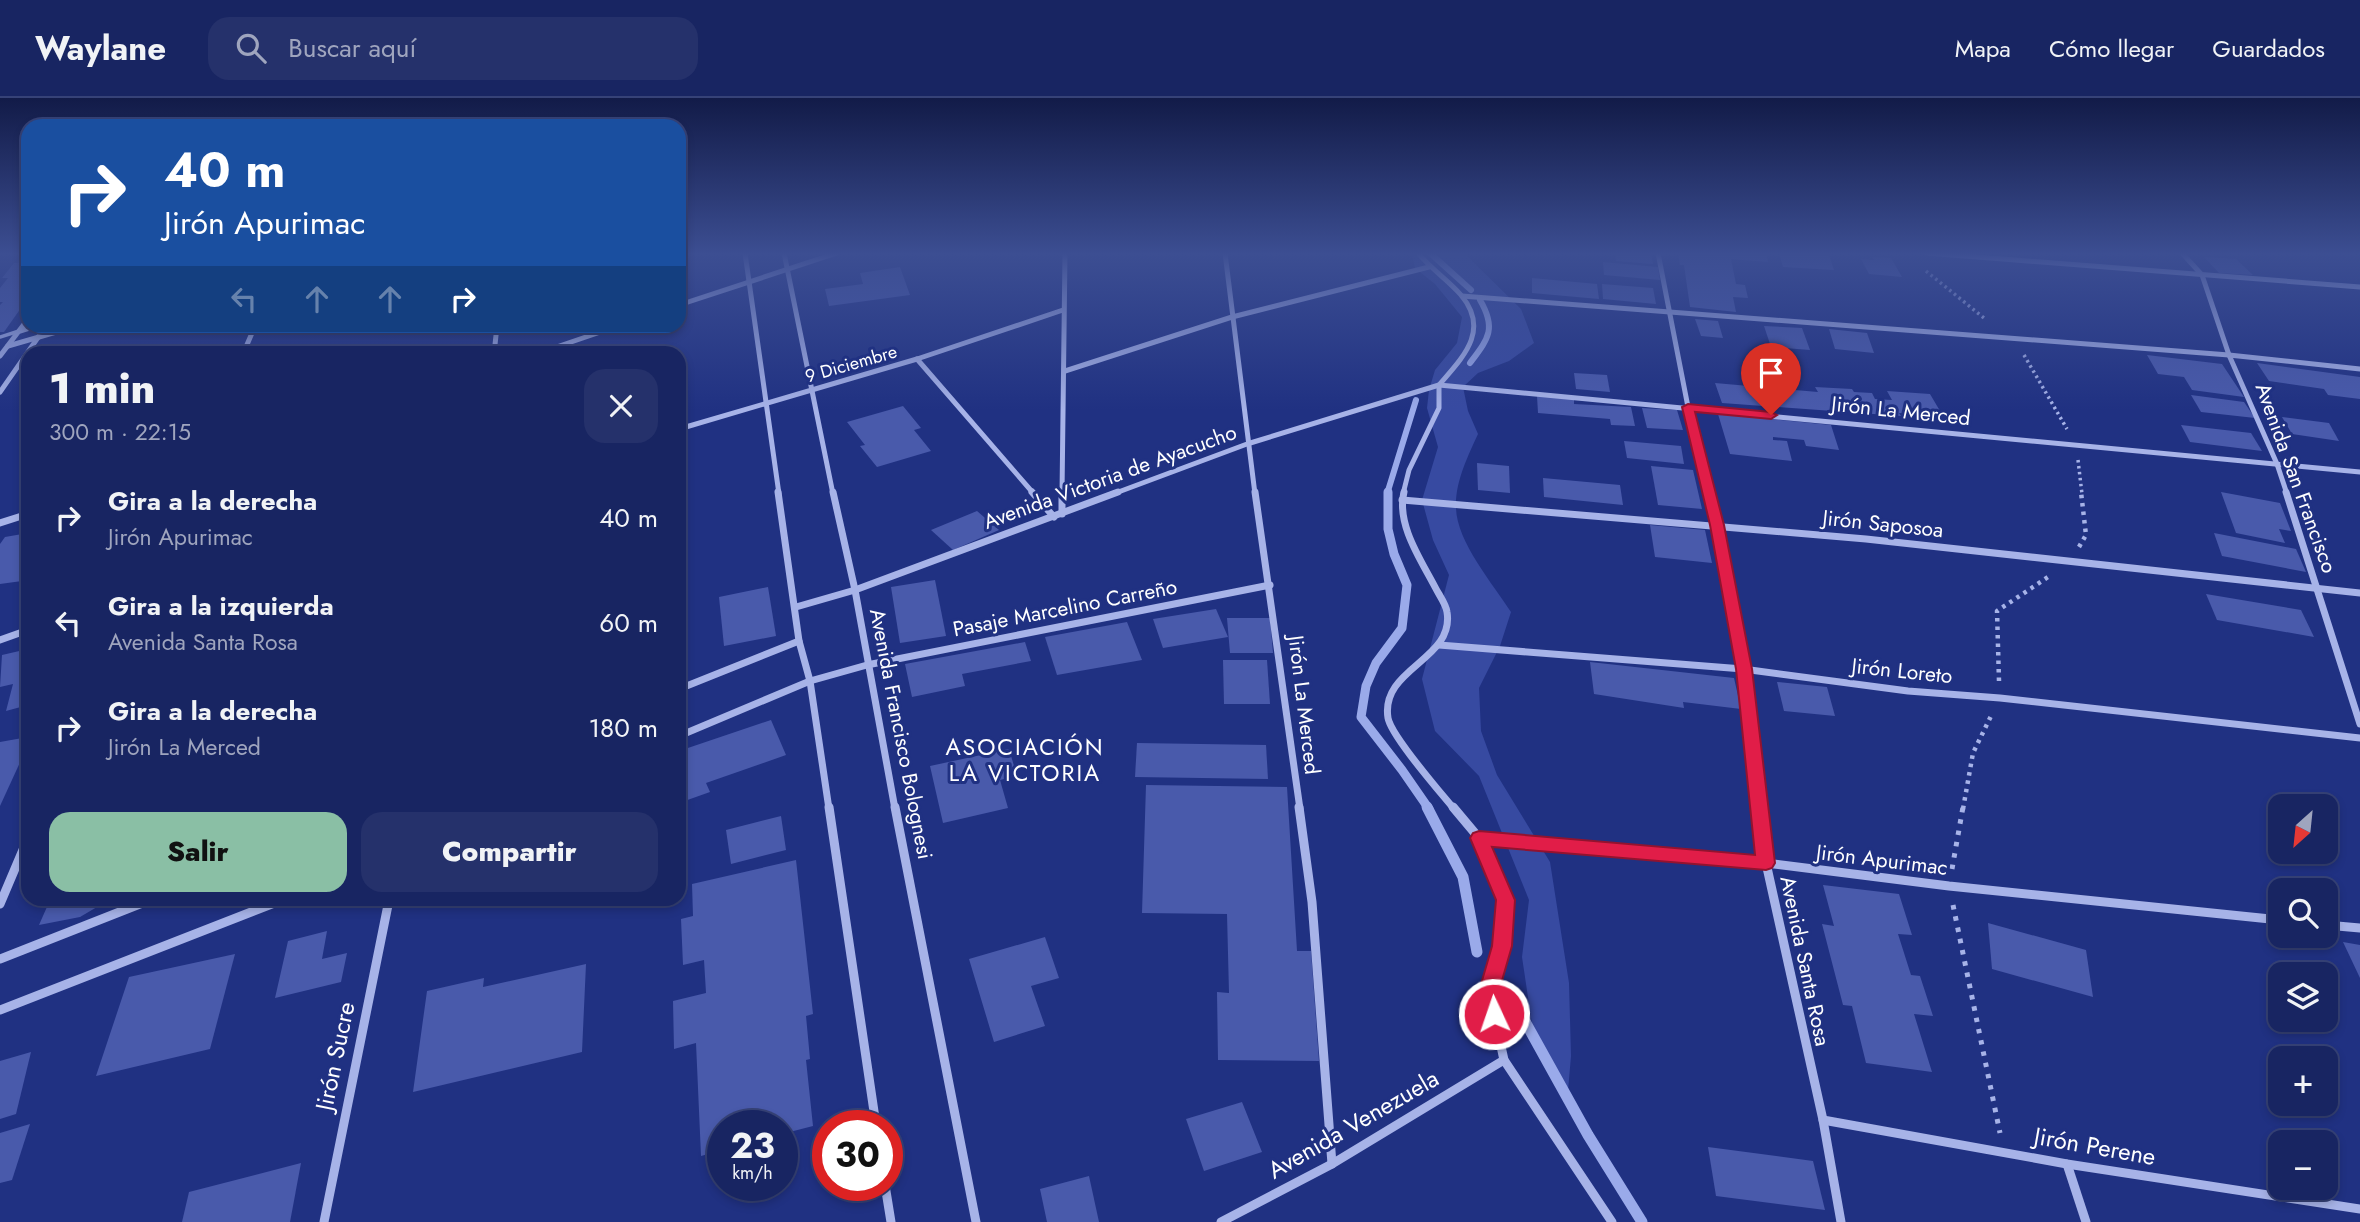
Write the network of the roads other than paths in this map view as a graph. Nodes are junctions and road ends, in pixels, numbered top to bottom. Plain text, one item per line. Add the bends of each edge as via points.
1 (753, 305) edge
2 (795, 305) edge
3 (1063, 305) edge
4 (1231, 305) edge
5 (1277, 305) edge
6 (1467, 305) edge
7 (1594, 305) edge
8 (1670, 305) edge
9 (2212, 305) edge
10 (1063, 310) junction
11 (1671, 311) junction
12 (1232, 317) junction
13 (21, 328) edge
14 (19, 331) junction
15 (41, 333) edge
16 (53, 333) edge
17 (598, 333) edge
18 (0, 337) edge
19 (37, 338) junction
20 (8, 346) junction
21 (32, 346) edge
22 (559, 346) edge
23 (2229, 355) junction
24 (0, 356) edge
25 (917, 359) junction
26 (21, 361) edge
27 (2360, 369) edge
28 (1065, 371) junction
29 (1439, 385) junction
30 (810, 390) junction
31 (0, 392) edge
32 (765, 402) junction
33 (1688, 407) junction
34 (686, 427) edge
35 (1247, 444) junction
36 (2277, 464) junction
37 (2360, 472) edge
38 (1402, 500) junction
39 (1062, 514) junction
40 (21, 516) edge
41 (1054, 517) junction
42 (0, 523) edge
43 (1717, 525) junction
44 (1270, 585) junction
45 (2318, 588) junction
46 (855, 590) junction
47 (2360, 593) edge
48 (796, 607) junction
49 (21, 632) edge
50 (0, 640) edge
51 (799, 642) junction
52 (1439, 645) junction
53 (867, 666) junction
54 (1744, 669) junction
55 (810, 681) junction
56 (686, 686) edge
57 (2360, 724) edge
58 (686, 733) edge
59 (2360, 738) edge
60 (1479, 838) junction
61 (21, 854) edge
62 (1766, 863) junction
63 (0, 904) edge
64 (135, 906) edge
65 (267, 906) edge
66 (388, 906) edge
67 (2268, 919) edge
68 (2338, 926) edge
69 (2360, 928) edge
70 (0, 959) edge
71 (0, 1010) edge
72 (1504, 1060) junction
73 (874, 1110) edge
74 (1822, 1120) junction
75 (1332, 1164) junction
76 (2067, 1164) junction
77 (888, 1201) edge
78 (2360, 1209) edge
79 (324, 1222) edge
80 (891, 1222) edge
81 (976, 1222) edge
82 (1221, 1222) edge
83 (1612, 1222) edge
84 (1841, 1222) edge
85 (2086, 1222) edge

1 - 32 street
2 - 30 street, Avenida Francisco Bolognesi
3 - 10 street
4 - 12 street, Jirón La Merced
5 - 12 street
6 - 29 street via 1475,332 1467,352
7 - 11 street
8 - 11 street, Avenida Santa Rosa
9 - 23 street, Avenida San Francisco
10 - 25 street, 9 Diciembre
10 - 28 street
11 - 23 street
11 - 33 street, Avenida Santa Rosa
12 - 28 street
12 - 35 street, Jirón La Merced
13 - 14 street
14 - 18 lane
14 - 20 street
15 - 19 street
16 - 19 street
17 - 22 street
19 - 20 street
19 - 21 street
20 - 24 street
23 - 27 street
23 - 36 street, Avenida San Francisco
25 - 30 street, 9 Diciembre
25 - 41 street
26 - 31 street
28 - 39 street
29 - 33 street, Jirón La Merced
29 - 35 street, Avenida Victoria de Ayacucho
29 - 38 street via 1438,408 1409,470
30 - 32 street, 9 Diciembre
30 - 46 street, Avenida Francisco Bolognesi
32 - 34 street, 9 Diciembre
32 - 48 street
33 - 36 street, Jirón La Merced
33 - 43 street, Avenida Santa Rosa
35 - 39 street, Avenida Victoria de Ayacucho
35 - 44 street, Jirón La Merced
36 - 37 street, Jirón La Merced
36 - 45 street, Avenida San Francisco
38 - 43 street, Jirón Saposoa
38 - 52 street via 1410,538 1447,610 1447,629
39 - 41 street, Avenida Victoria de Ayacucho
40 - 42 street
41 - 46 street, Avenida Victoria de Ayacucho
43 - 45 street, Jirón Saposoa
43 - 54 street, Avenida Santa Rosa
44 - 53 street, Pasaje Marcelino Carreño
44 - 75 street, Jirón La Merced via 1312,902
45 - 47 street, Jirón Saposoa
45 - 57 street, Avenida San Francisco
46 - 48 street, Avenida Victoria de Ayacucho
46 - 53 street, Avenida Francisco Bolognesi
48 - 51 street
49 - 50 street
51 - 55 street
51 - 56 street
52 - 54 street, Jirón Loreto
52 - 60 street via 1391,690 1388,719 1419,767
53 - 55 street, Pasaje Marcelino Carreño
53 - 81 street, Avenida Francisco Bolognesi
54 - 59 street, Jirón Loreto via 1908,691
54 - 62 street, Avenida Santa Rosa
55 - 58 street
55 - 73 street
60 - 62 street, Jirón Apurimac
60 - 72 street via 1506,900 1502,946 1489,991
61 - 63 street
62 - 67 street, Jirón Apurimac
62 - 74 street, Avenida Santa Rosa
64 - 70 street
65 - 71 street
66 - 79 street, Jirón Sucre
68 - 69 street
72 - 75 street, Avenida Venezuela
72 - 83 street
74 - 76 street, Jirón Perene
74 - 84 street, Avenida Santa Rosa
75 - 82 street, Avenida Venezuela
76 - 78 street, Jirón Perene
76 - 85 street
77 - 80 street

